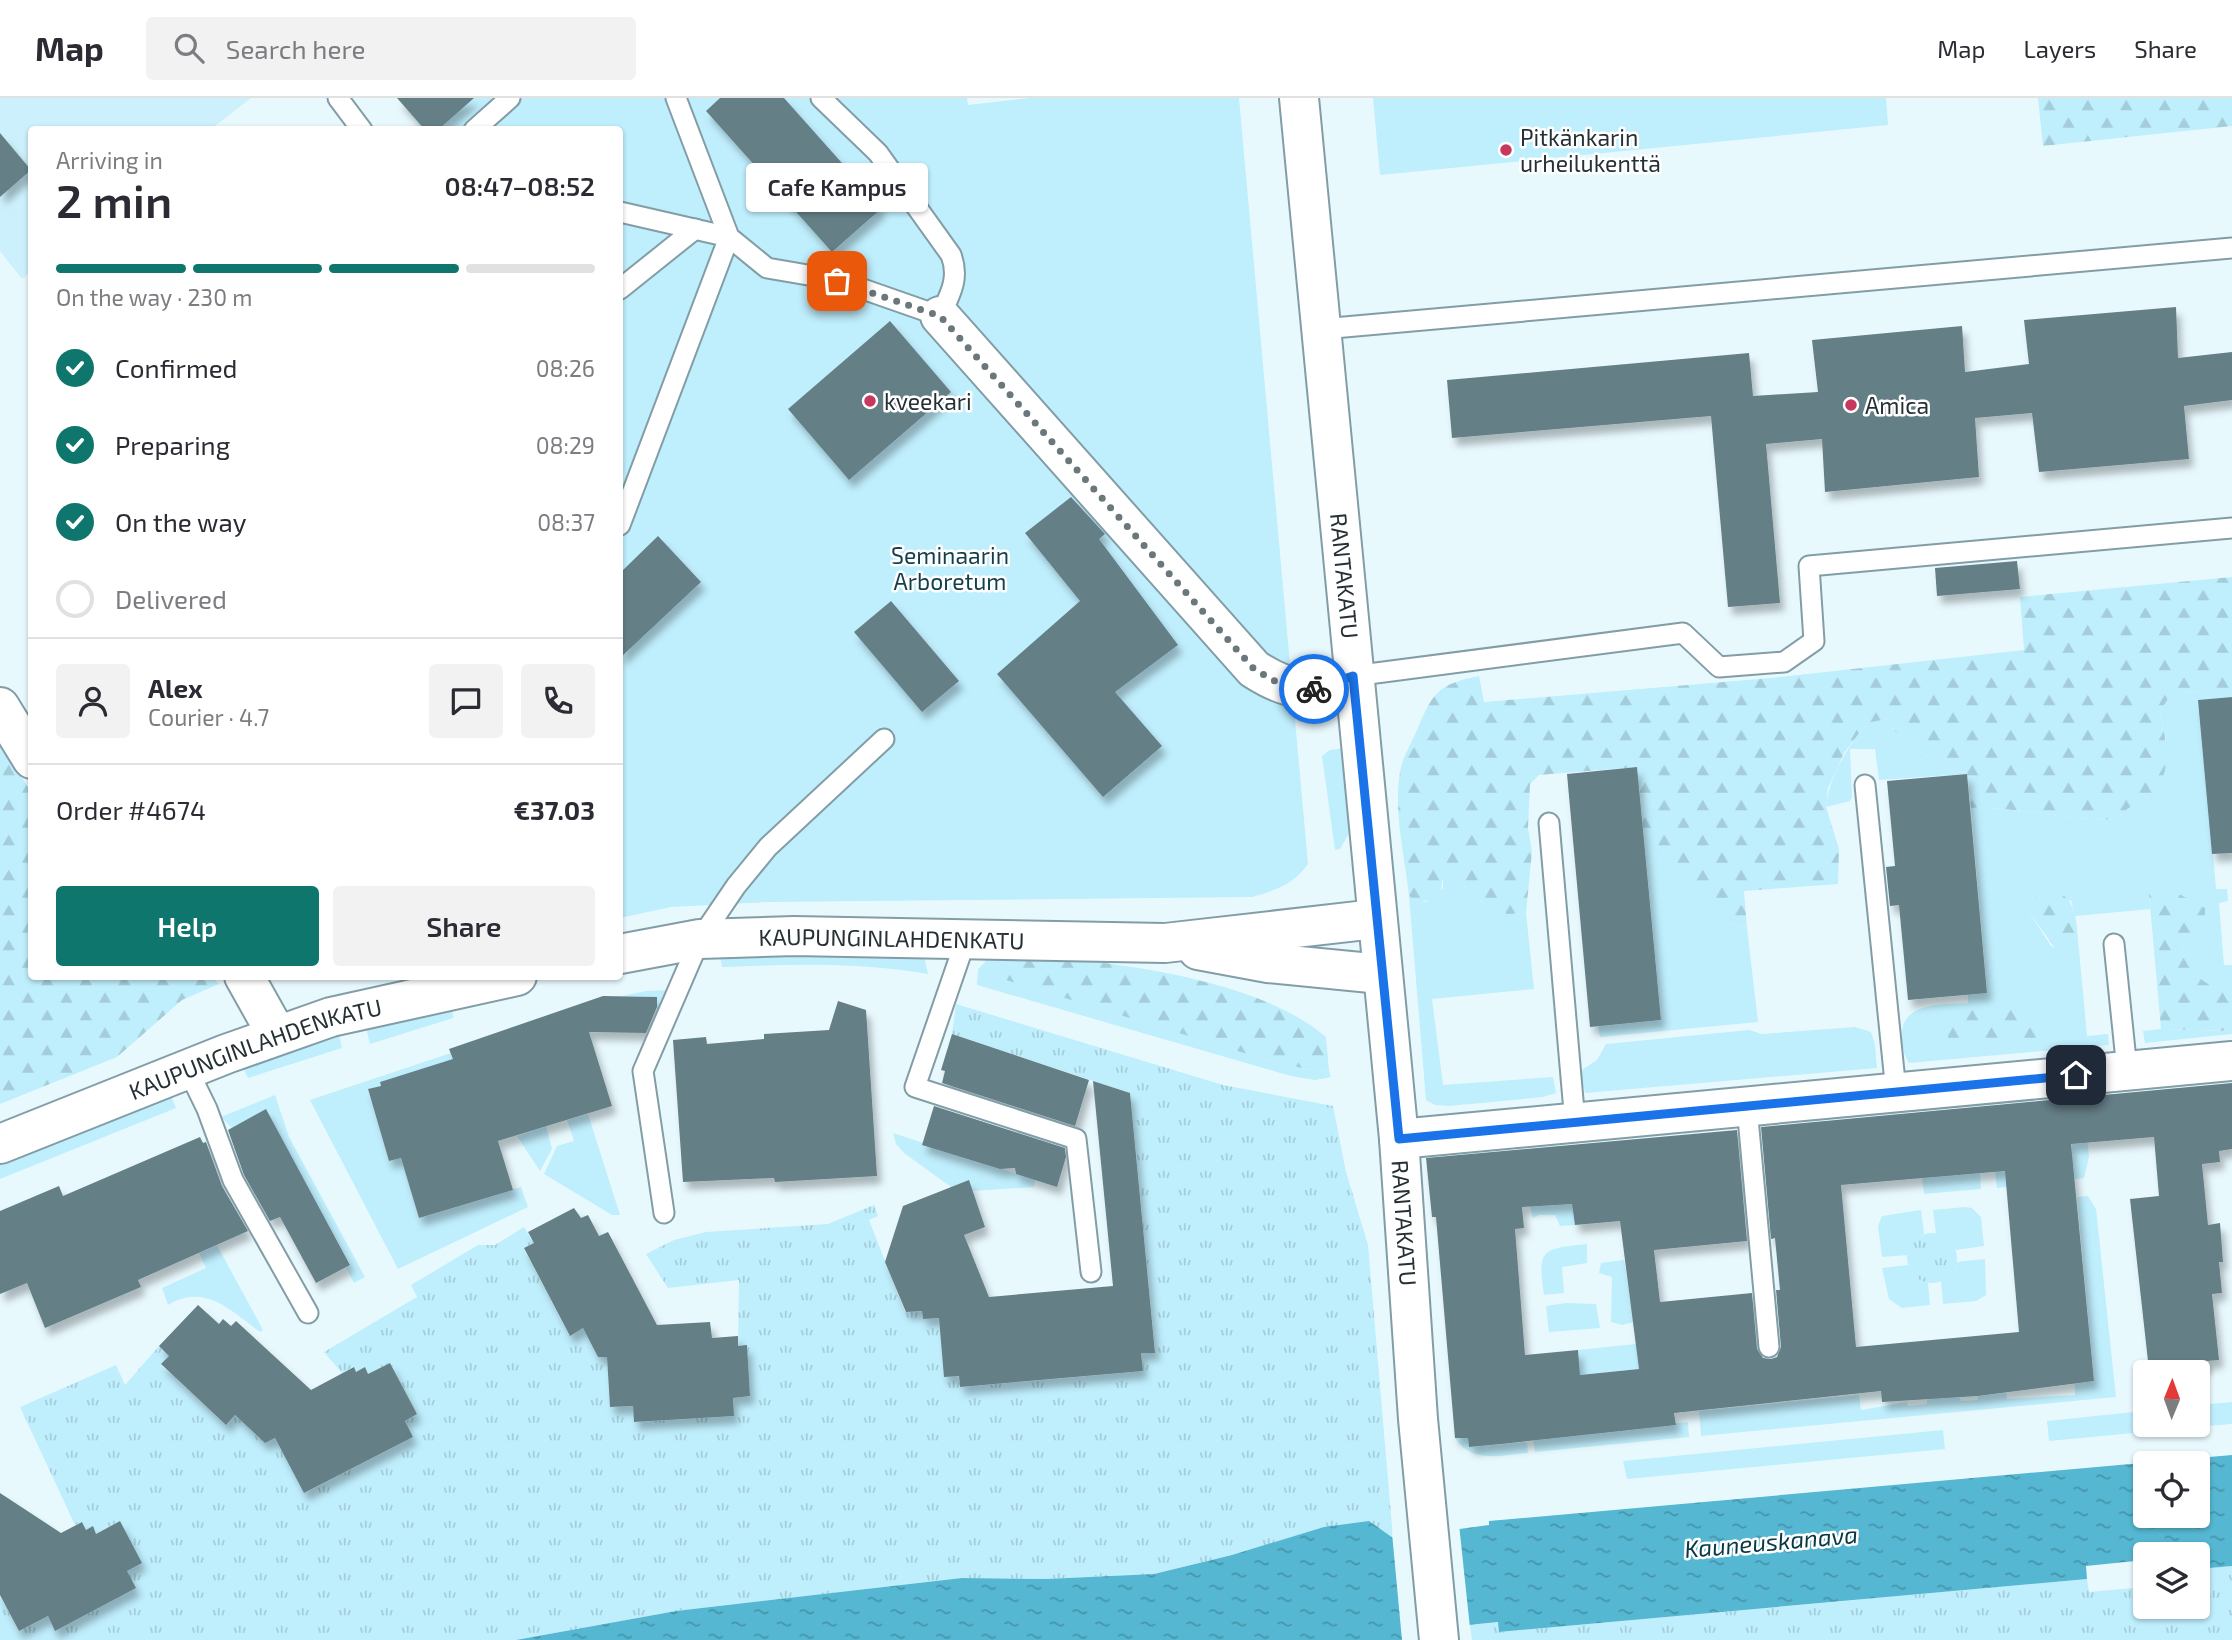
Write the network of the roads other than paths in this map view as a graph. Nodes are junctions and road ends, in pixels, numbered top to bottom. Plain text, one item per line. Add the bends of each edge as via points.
1 (338, 98) edge
2 (510, 98) edge
3 (676, 98) edge
4 (821, 98) edge
5 (1299, 98) edge
6 (359, 126) edge
7 (478, 126) edge
8 (623, 213) edge
9 (695, 229) junction
10 (729, 237) junction
11 (2232, 248) edge
12 (623, 287) edge
13 (940, 316) junction
14 (1322, 329) junction
15 (623, 518) edge
16 (2232, 528) edge
17 (1353, 676) junction
18 (0, 707) edge
19 (884, 739) dead end
20 (28, 752) edge
21 (1865, 785) dead end
22 (1549, 823) dead end
23 (1376, 919) junction
24 (700, 939) junction
25 (966, 939) junction
26 (1165, 943) junction
27 (2114, 944) dead end
28 (623, 953) edge
29 (1381, 974) junction
30 (246, 980) edge
31 (499, 980) edge
32 (277, 1035) junction
33 (2232, 1061) edge
34 (188, 1070) junction
35 (2127, 1070) junction
36 (1896, 1093) junction
37 (1747, 1107) junction
38 (1575, 1123) junction
39 (1399, 1139) junction
40 (0, 1144) edge
41 (664, 1213) dead end
42 (1091, 1272) dead end
43 (308, 1314) dead end
44 (1769, 1347) dead end
45 (1438, 1640) edge

1 - 6 lane
2 - 7 lane
3 - 10 lane
4 - 13 lane via 878,153 951,255 954,285
5 - 14 street, RANTAKATU
8 - 9 lane
9 - 10 lane
9 - 12 lane
10 - 13 lane via 767,268 837,281
10 - 15 lane
11 - 14 lane
13 - 17 street via 1254,669 1285,687 1303,690 1321,689
14 - 17 street, RANTAKATU
16 - 17 lane via 1809,566 1814,641 1784,663 1719,667 1683,633
17 - 23 street, RANTAKATU
18 - 20 street
19 - 24 lane via 768,847
21 - 36 lane
22 - 38 lane
23 - 26 street, KAUPUNGINLAHDENKATU
23 - 29 street, RANTAKATU
24 - 25 street, KAUPUNGINLAHDENKATU
24 - 28 street, KAUPUNGINLAHDENKATU
24 - 41 lane via 643,1071
25 - 26 street, KAUPUNGINLAHDENKATU
25 - 42 lane via 915,1087 1076,1139
26 - 29 street, KAUPUNGINLAHDENKATU via 1268,963
27 - 35 lane
29 - 39 street, RANTAKATU
30 - 32 street
31 - 32 street, KAUPUNGINLAHDENKATU via 331,1017
32 - 34 street, KAUPUNGINLAHDENKATU
33 - 35 street
34 - 40 street, KAUPUNGINLAHDENKATU
34 - 43 lane via 233,1180
35 - 36 street
36 - 37 street
37 - 38 street
37 - 44 lane
38 - 39 street
39 - 45 street, RANTAKATU

